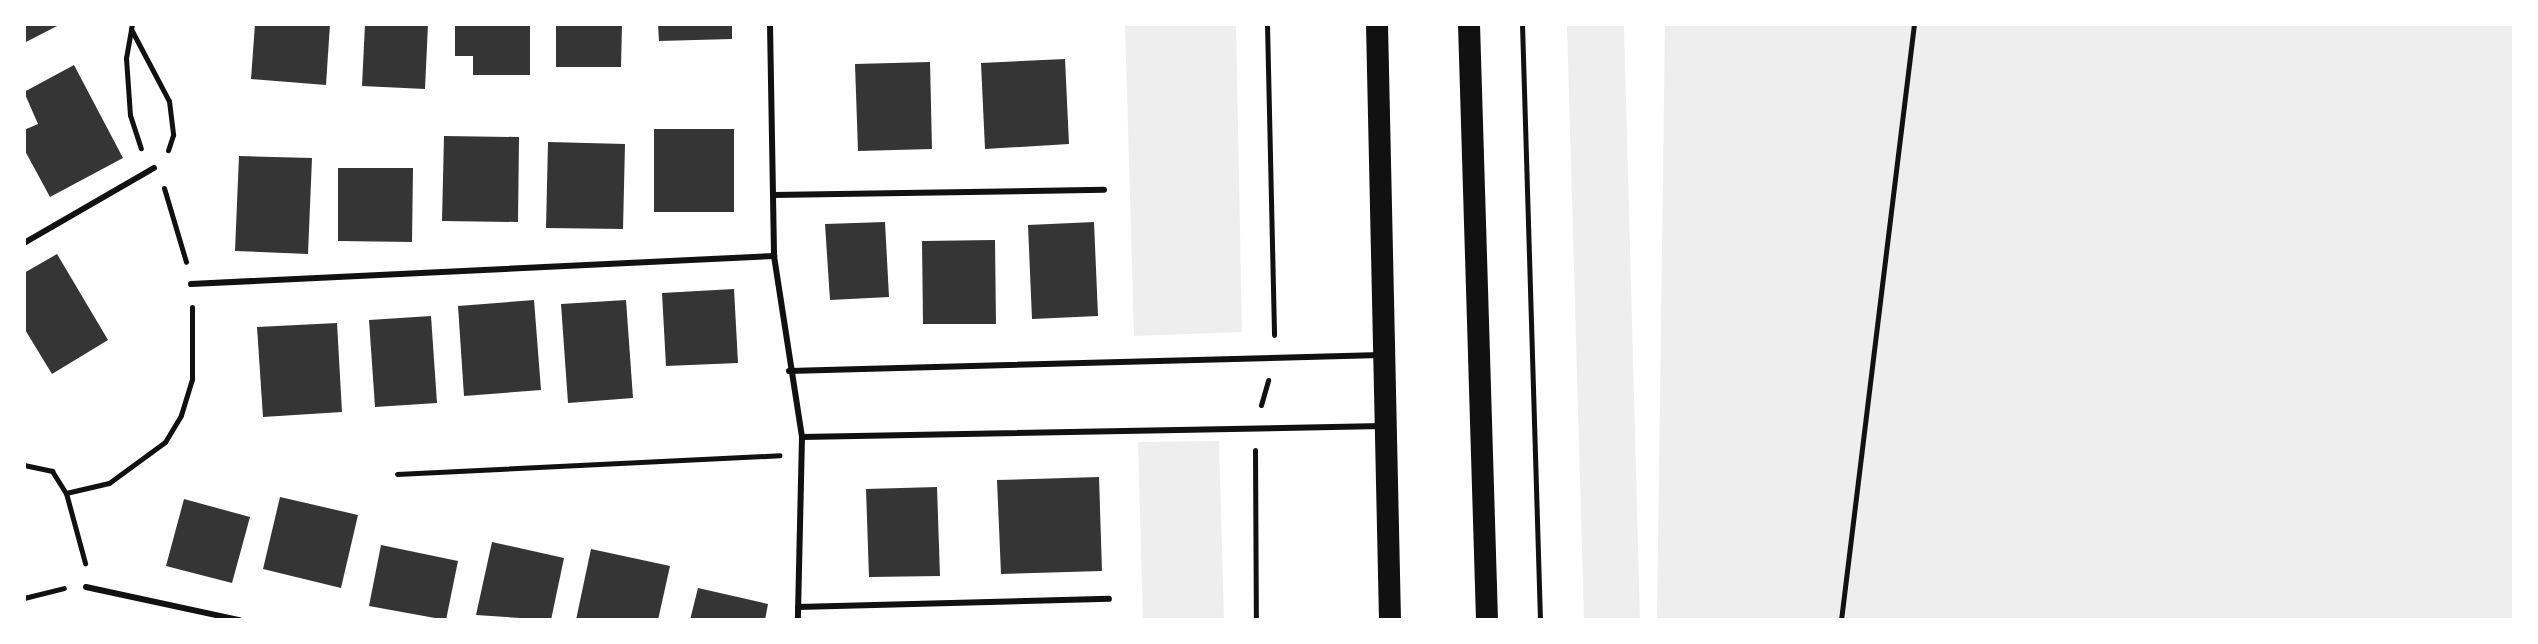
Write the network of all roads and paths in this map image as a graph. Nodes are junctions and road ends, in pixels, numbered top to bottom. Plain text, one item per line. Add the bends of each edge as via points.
1 (770, 24) edge
2 (1267, 24) edge
3 (1377, 24) edge
4 (1469, 24) edge
5 (1522, 24) edge
6 (1914, 24) edge
7 (132, 26) edge
8 (154, 168) junction
9 (159, 178) junction
10 (1104, 190) dead end
11 (773, 195) junction
12 (24, 243) edge
13 (774, 256) junction
14 (191, 284) junction
15 (1384, 355) junction
16 (1275, 358) junction
17 (789, 371) junction
18 (1386, 426) junction
19 (1255, 428) junction
20 (802, 437) junction
21 (802, 454) junction
22 (24, 465) edge
23 (397, 474) dead end
24 (66, 493) junction
25 (86, 587) junction
26 (24, 598) edge
27 (1109, 599) dead end
28 (798, 607) junction
29 (239, 620) edge
30 (798, 620) edge
31 (1256, 620) edge
32 (1390, 620) edge
33 (1487, 620) edge
34 (1540, 620) edge
35 (1841, 620) edge

1 - 11 lane
2 - 16 path
3 - 15 highway
4 - 33 highway
5 - 34 path
6 - 35 path
7 - 8 path via 126,58 130,115
7 - 9 path via 169,101 173,135
8 - 9 path
8 - 12 lane
9 - 14 path via 173,207
10 - 11 lane
11 - 13 lane
13 - 14 lane
13 - 17 lane
14 - 24 path via 192,379 181,415 165,442 109,483
15 - 16 lane
15 - 18 highway
16 - 17 lane
16 - 19 path
17 - 20 lane
18 - 19 lane
18 - 32 highway
19 - 20 lane
19 - 31 path
20 - 21 lane
21 - 23 path
21 - 28 lane
22 - 24 path via 52,471
24 - 25 path via 80,535
25 - 26 path via 46,590
25 - 29 lane
27 - 28 lane
28 - 30 lane

